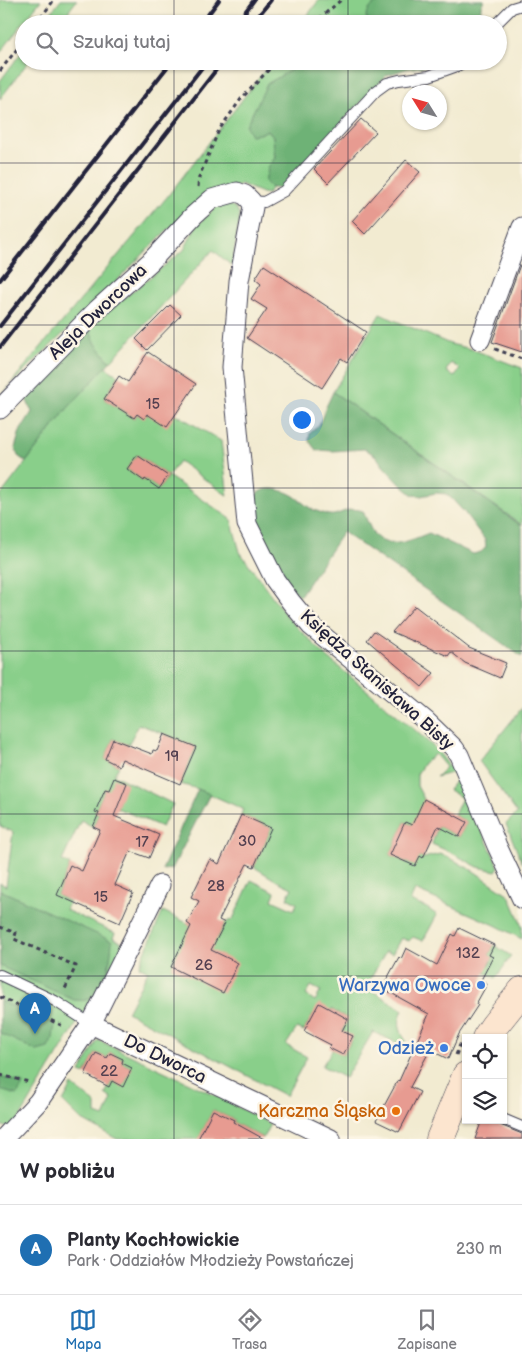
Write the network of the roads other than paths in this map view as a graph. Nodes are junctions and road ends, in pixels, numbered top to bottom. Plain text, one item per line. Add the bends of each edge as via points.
1 (522, 5) edge
2 (505, 15) edge
3 (446, 70) edge
4 (251, 201) junction
5 (522, 227) edge
6 (486, 344) road end
7 (0, 409) edge
8 (160, 885) dead end
9 (522, 899) edge
10 (0, 975) edge
11 (522, 991) edge
12 (91, 1024) junction
13 (489, 1034) edge
14 (462, 1094) edge
15 (507, 1121) edge
16 (522, 1127) edge
17 (3, 1139) edge
18 (331, 1139) edge
19 (440, 1139) edge

1 - 2 lane
3 - 4 lane via 387,83 284,191 264,202
4 - 7 street, Aleja Dworcowa via 237,192 212,199
4 - 9 street, Księdza Stanisława Bisty via 253,207 239,281 232,367 247,524 275,580 311,626 426,720 454,748
5 - 6 street
8 - 12 street
10 - 12 lane, Do Dworca via 58,1003
11 - 13 street
12 - 17 street via 38,1102
12 - 18 street, Do Dworca
14 - 19 street
15 - 16 lane

